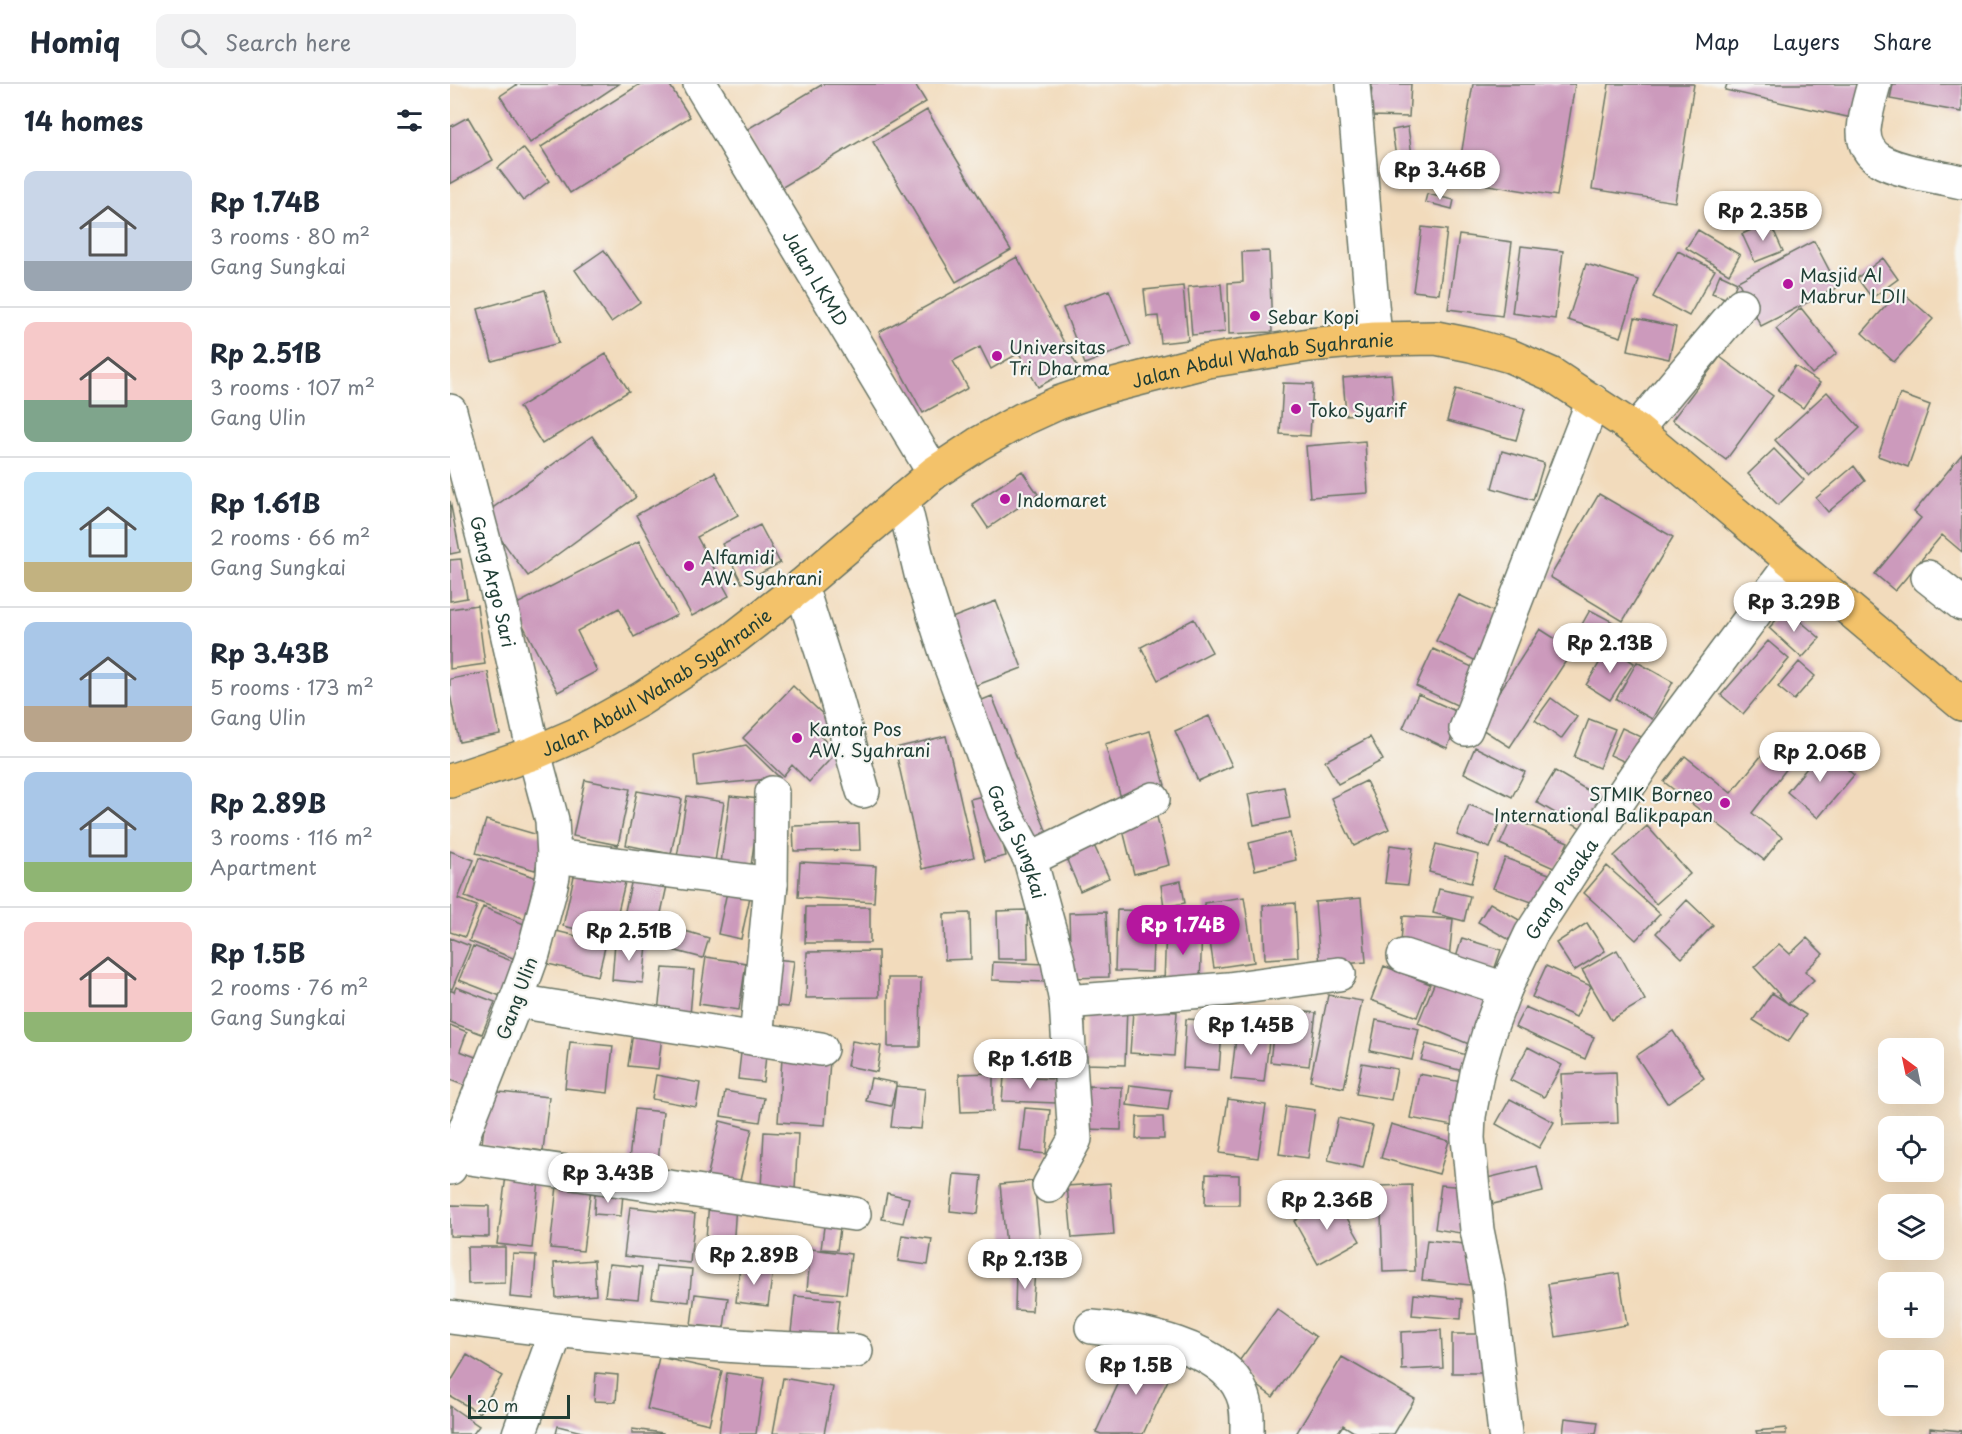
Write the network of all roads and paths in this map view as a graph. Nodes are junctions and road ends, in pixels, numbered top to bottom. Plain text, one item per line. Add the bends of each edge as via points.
1 (700, 84) edge
2 (1353, 84) edge
3 (1874, 84) edge
4 (1962, 182) edge
5 (1741, 305) dead end
6 (1376, 339) junction
7 (1593, 401) junction
8 (450, 411) edge
9 (1636, 430) junction
10 (934, 473) junction
11 (903, 499) junction
12 (1792, 563) junction
13 (1928, 577) dead end
14 (801, 586) junction
15 (1962, 604) edge
16 (1962, 704) edge
17 (1466, 729) dead end
18 (534, 753) junction
19 (450, 781) edge
20 (863, 791) dead end
21 (772, 793) dead end
22 (1153, 799) dead end
23 (554, 856) junction
24 (1030, 859) junction
25 (771, 884) junction
26 (1404, 957) dead end
27 (1339, 974) dead end
28 (1505, 989) junction
29 (516, 1002) junction
30 (1066, 1002) junction
31 (756, 1039) junction
32 (821, 1049) dead end
33 (453, 1162) edge
34 (1049, 1186) dead end
35 (854, 1214) dead end
36 (450, 1317) edge
37 (1092, 1327) dead end
38 (556, 1332) junction
39 (856, 1351) dead end
40 (519, 1434) edge
41 (1247, 1434) edge
42 (1505, 1434) edge

1 - 10 street, Jalan LKMD
2 - 6 street
3 - 4 street via 1864,128 1866,143 1874,156 1895,168
5 - 9 street
6 - 7 main road, Jalan Abdul Wahab Syahranie via 1436,338 1509,356 1551,374
6 - 10 main road, Jalan Abdul Wahab Syahranie via 1208,361 1100,389 1023,419
7 - 9 main road, Jalan Abdul Wahab Syahranie
7 - 17 street
8 - 18 street, Gang Argo Sari via 501,606
9 - 12 main road, Jalan Abdul Wahab Syahranie
10 - 11 main road, Jalan Abdul Wahab Syahranie
11 - 14 main road, Jalan Abdul Wahab Syahranie
11 - 24 street, Gang Sungkai via 921,574 969,721 1004,811
12 - 16 main road, Jalan Abdul Wahab Syahranie
12 - 28 street, Gang Pusaka via 1644,764 1531,934
13 - 15 street
14 - 18 main road, Jalan Abdul Wahab Syahranie via 733,639 641,699
14 - 20 street
18 - 19 main road, Jalan Abdul Wahab Syahranie
18 - 23 street, Gang Ulin via 552,820
21 - 25 street
22 - 24 street
23 - 25 street
23 - 29 street, Gang Ulin via 543,919
24 - 30 street, Gang Sungkai
25 - 31 street
26 - 28 street
27 - 30 street via 1228,989
28 - 42 street, Gang Pusaka via 1477,1072 1469,1116 1470,1170 1489,1289
29 - 31 street
29 - 33 street, Gang Ulin
30 - 34 street, Gang Sungkai via 1075,1139
31 - 32 street
33 - 35 street
36 - 38 street
37 - 41 street via 1150,1337 1211,1359 1238,1384 1243,1394
38 - 39 street
38 - 40 street

